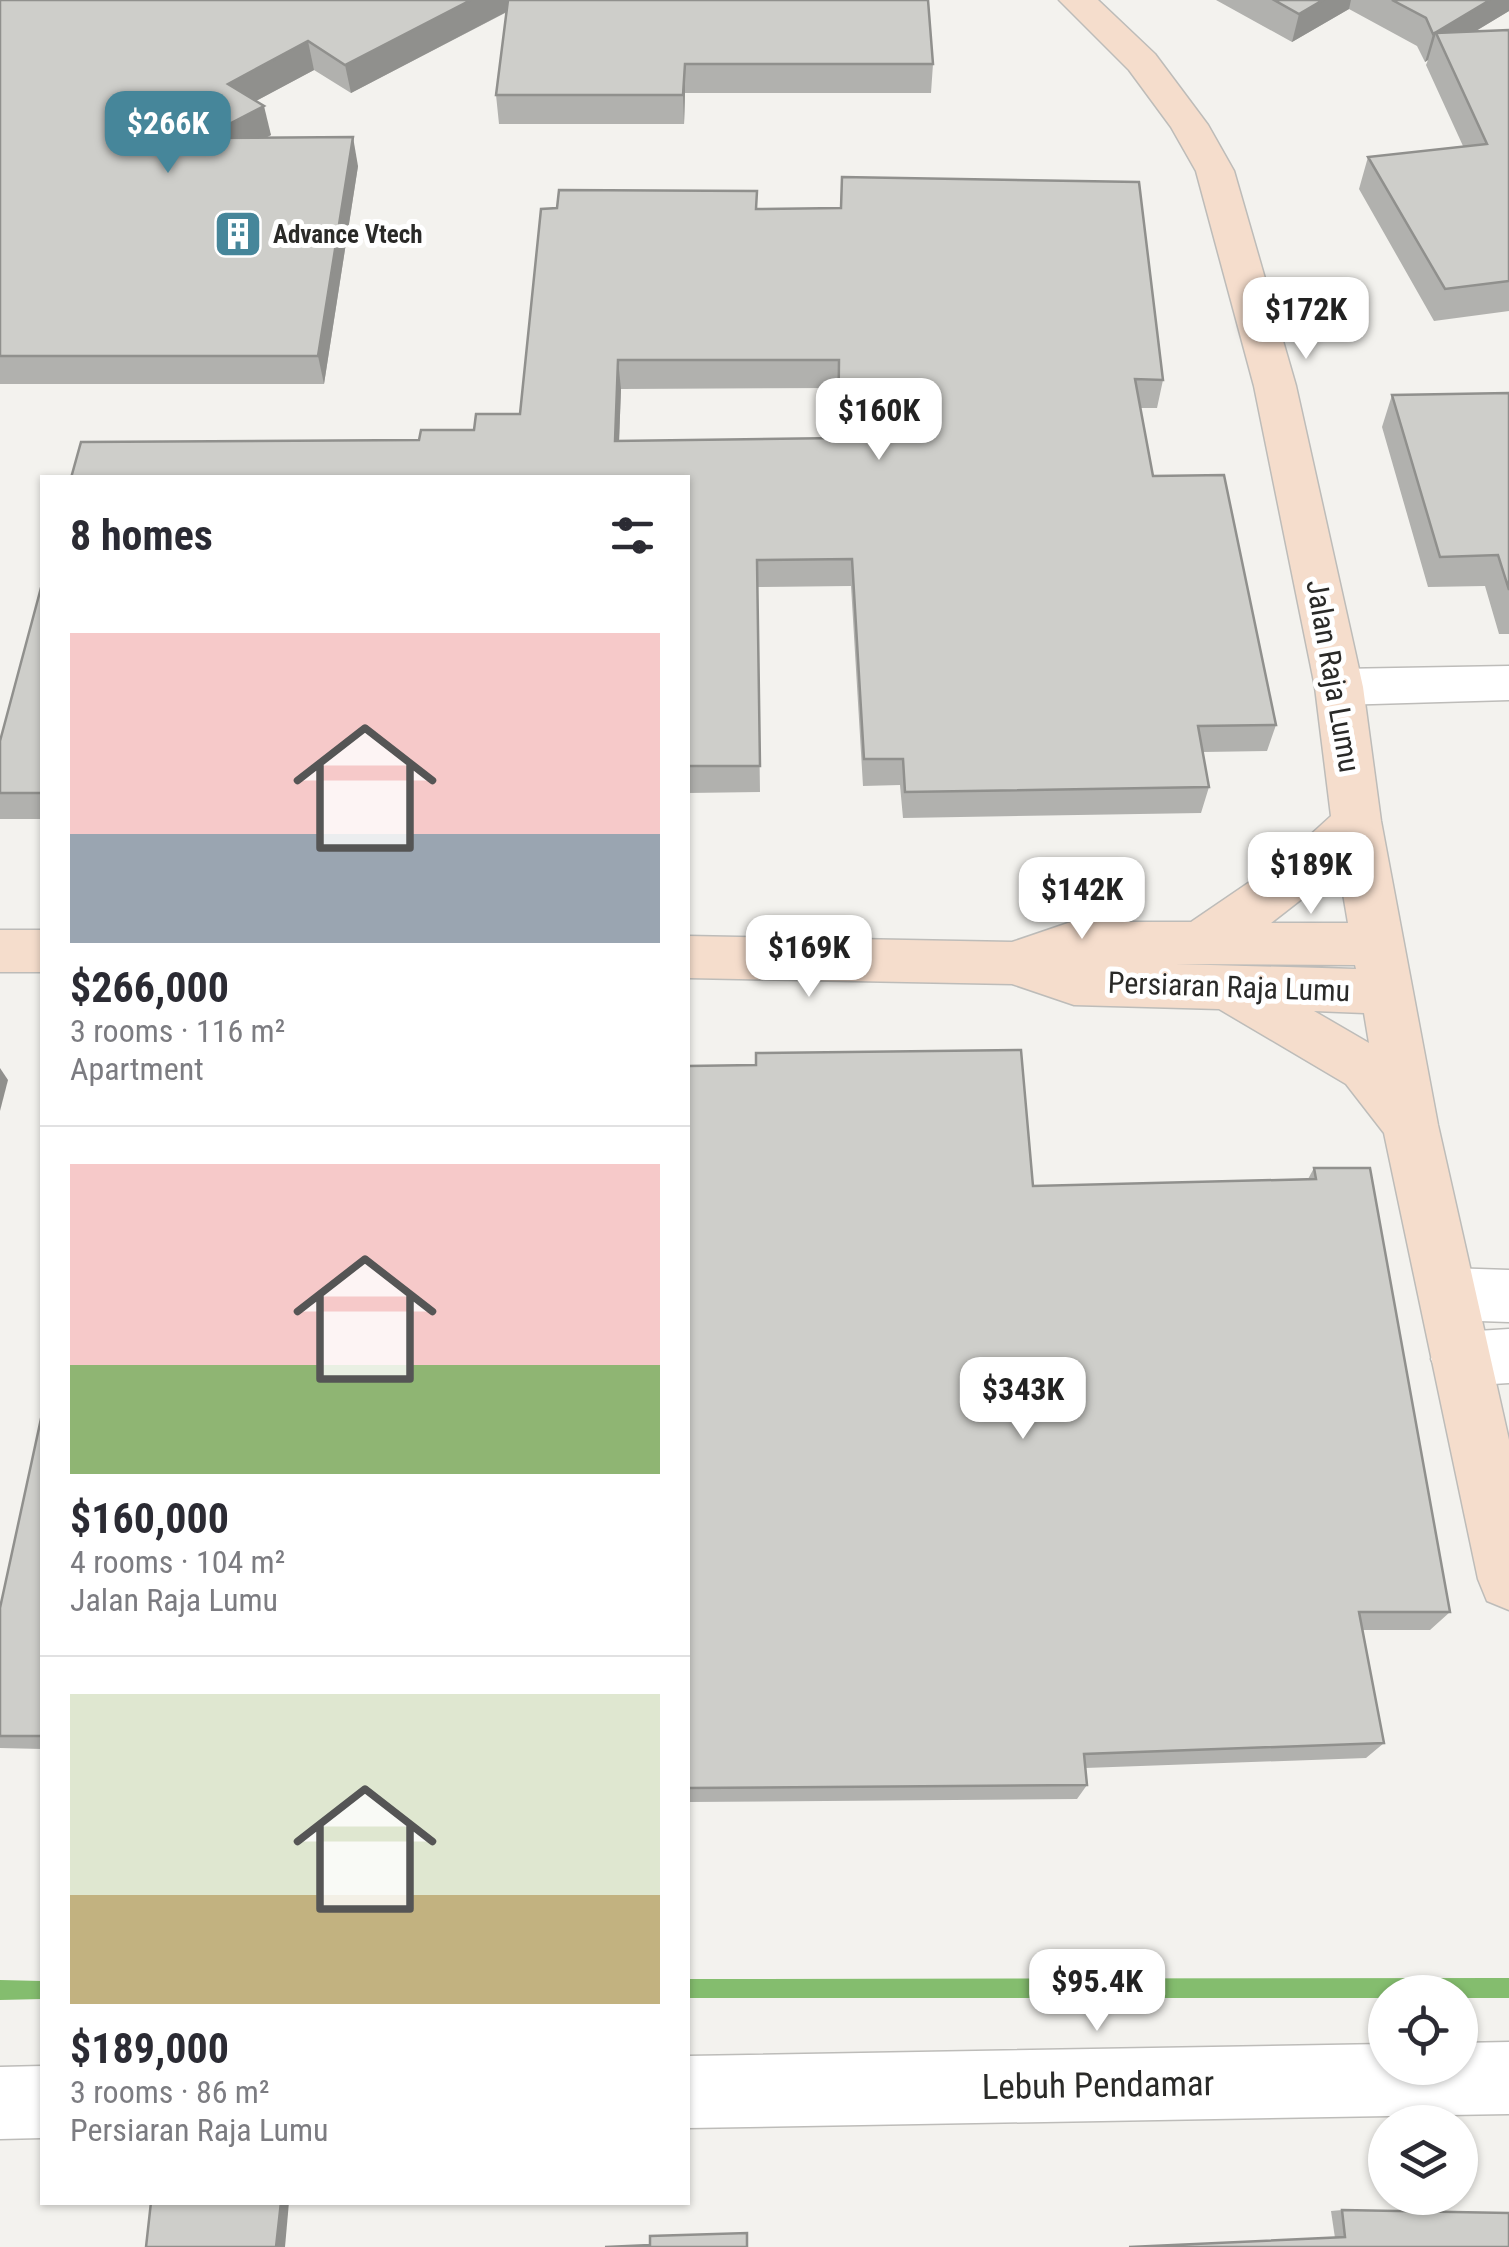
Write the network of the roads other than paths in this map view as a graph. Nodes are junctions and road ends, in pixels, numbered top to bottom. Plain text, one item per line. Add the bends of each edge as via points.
1 (1077, 0) edge
2 (1509, 683) edge
3 (1339, 687) junction
4 (1356, 821) junction
5 (0, 951) edge
6 (40, 951) edge
7 (690, 957) edge
8 (1213, 963) junction
9 (1383, 968) junction
10 (1410, 1125) junction
11 (1449, 1294) junction
12 (1509, 1296) edge
13 (1485, 1358) edge
14 (1506, 1548) edge
15 (1509, 2078) edge
16 (690, 2092) edge
17 (40, 2102) edge
18 (0, 2103) edge

1 - 3 street, Jalan Raja Lumu via 1142,62 1214,171 1275,386
2 - 3 street
3 - 4 street, Jalan Raja Lumu
4 - 8 street
4 - 9 street, Jalan Raja Lumu
5 - 6 street
7 - 8 street, Persiaran Raja Lumu via 1012,962 1074,983
8 - 9 street, Persiaran Raja Lumu
8 - 10 street via 1365,1068
9 - 10 street, Jalan Raja Lumu
10 - 11 street, Jalan Raja Lumu
11 - 12 street
11 - 13 street, Jalan Raja Lumu
13 - 14 street, Jalan Raja Lumu
15 - 16 street, Lebuh Pendamar
17 - 18 street

